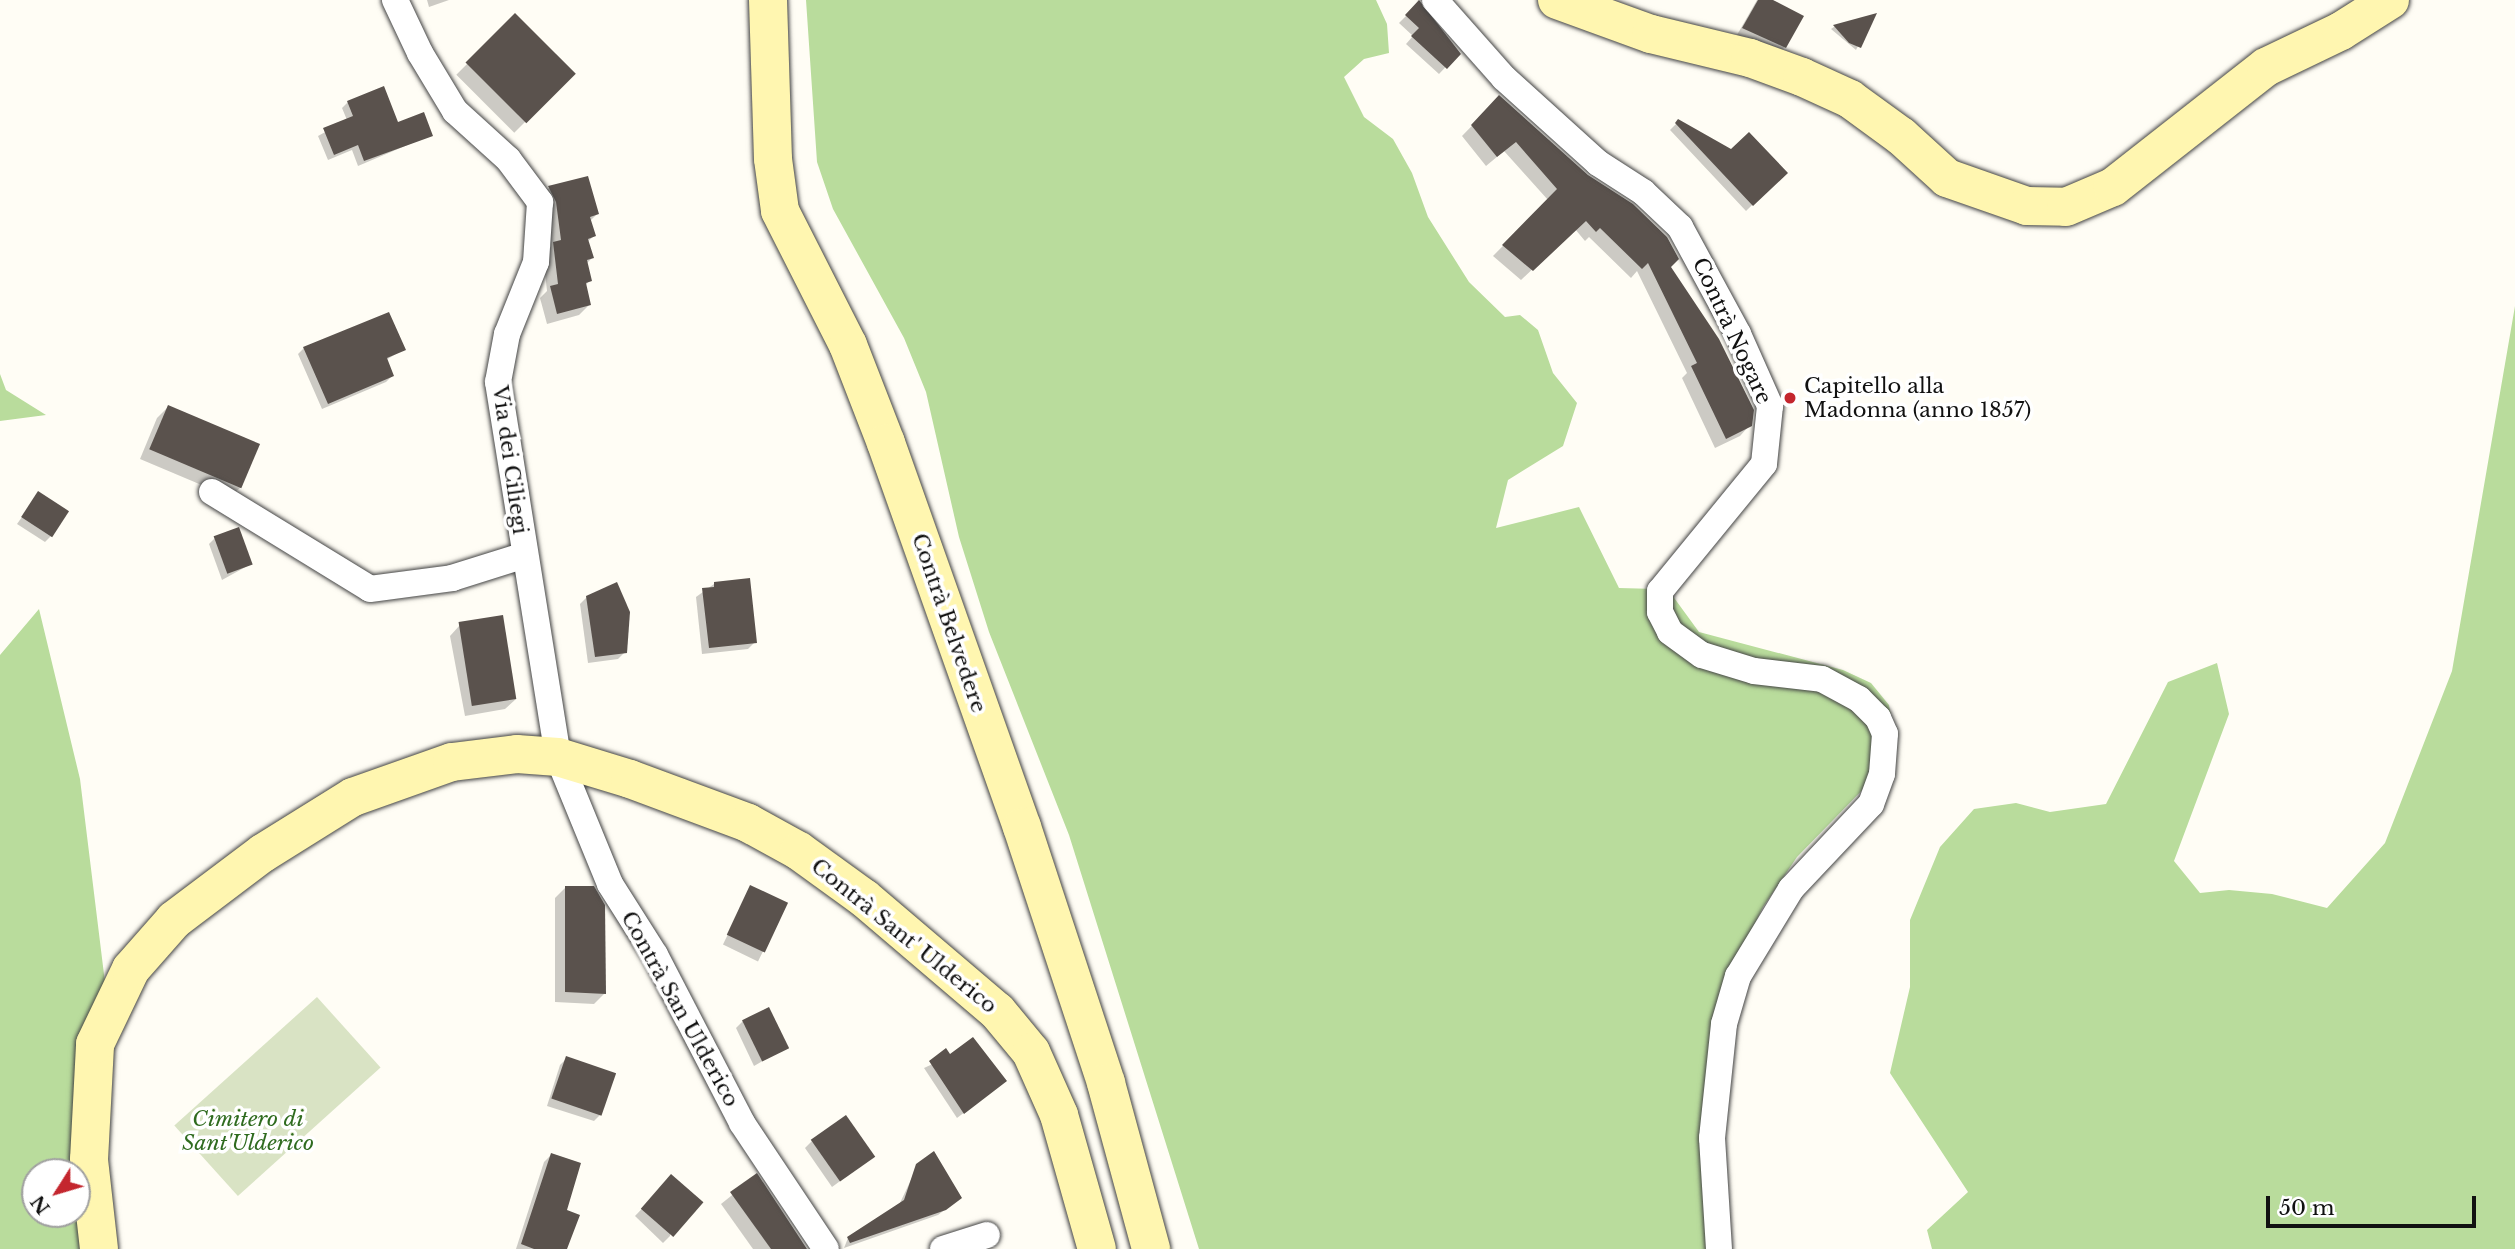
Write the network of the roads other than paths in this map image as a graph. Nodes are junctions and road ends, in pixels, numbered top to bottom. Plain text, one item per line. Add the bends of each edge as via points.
1 (395, 0) edge
2 (768, 0) edge
3 (1435, 0) edge
4 (1557, 0) edge
5 (2390, 0) edge
6 (212, 492) dead end
7 (522, 556) junction
8 (558, 757) junction
9 (987, 1235) dead end
10 (99, 1249) edge
11 (826, 1249) edge
12 (943, 1249) edge
13 (1097, 1249) edge
14 (1151, 1249) edge
15 (1719, 1249) edge

1 - 7 street, Via dei Ciliegi via 455,111 508,159 540,202 536,262 507,334 498,383
2 - 14 street, Contrà Belvedere via 773,159 780,211 848,345 886,443 1052,917 1106,1083
3 - 15 street, Contrà Nogare via 1504,78 1598,163 1643,192 1680,227 1738,334 1770,406 1764,464 1660,591 1660,612 1670,632 1702,655 1741,667 1822,679 1858,699 1878,718 1885,734 1882,774 1871,804 1791,889 1738,976 1723,1034 1712,1138
4 - 5 street via 1651,34 1751,58 1801,77 1850,99 1901,136 1947,178 2027,206 2066,208 2113,187 2266,67 2341,31
6 - 7 street, Via dei Ciliegi via 370,589 452,579
7 - 8 street, Via dei Ciliegi
8 - 10 street, Contrà Sant' Ulderico via 517,754 463,760 373,786 263,853 174,920 131,969 95,1044 89,1160
8 - 11 street, Contrà San Ulderico via 610,884 654,955 742,1123
8 - 13 street, Contrà Sant' Ulderico via 683,795 799,851 864,898 997,1011 1031,1052 1059,1115
9 - 12 street

